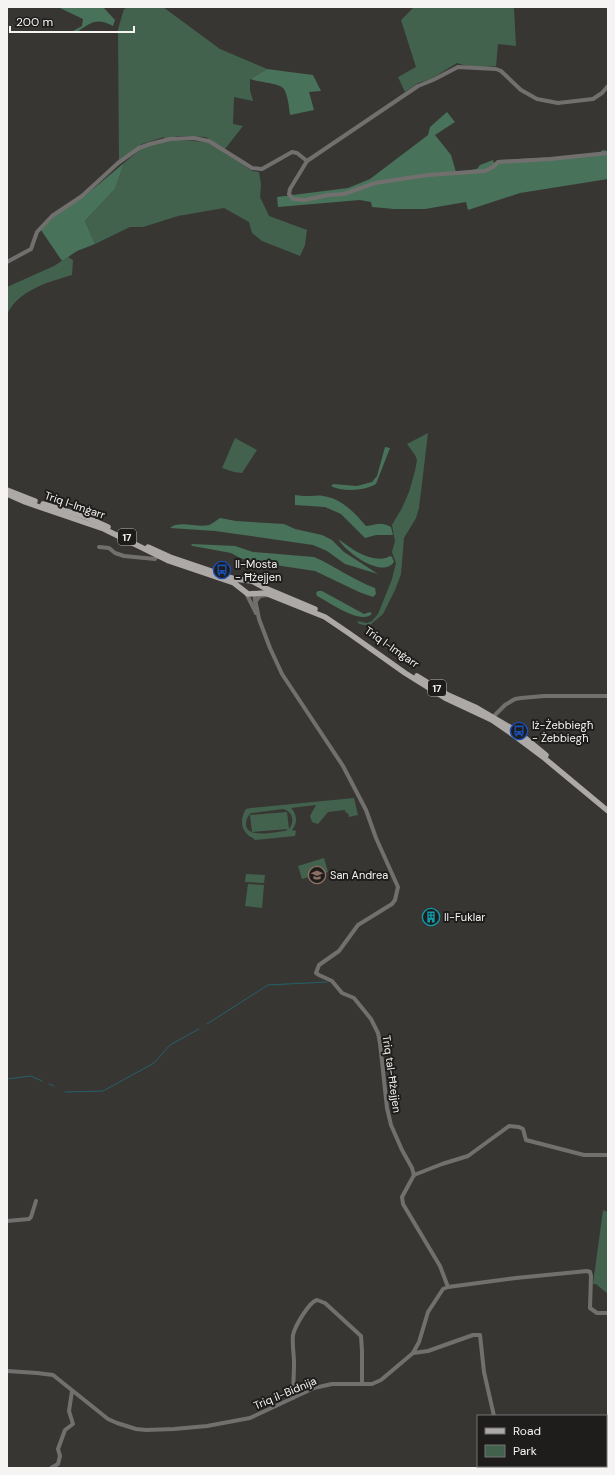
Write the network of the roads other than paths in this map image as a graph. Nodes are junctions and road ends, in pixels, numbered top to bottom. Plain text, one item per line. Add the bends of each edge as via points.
1 (608, 86) edge
2 (608, 153) edge
3 (306, 160) junction
4 (7, 262) edge
5 (7, 490) edge
6 (7, 494) edge
7 (99, 548) dead end
8 (157, 556) junction
9 (248, 581) junction
10 (256, 584) junction
11 (244, 591) junction
12 (254, 594) junction
13 (270, 595) junction
14 (255, 602) junction
15 (259, 619) junction
16 (608, 696) edge
17 (493, 717) junction
18 (608, 806) edge
19 (608, 811) edge
20 (608, 1155) edge
21 (414, 1175) junction
22 (36, 1201) dead end
23 (7, 1221) edge
24 (448, 1287) junction
25 (608, 1313) edge
26 (412, 1353) junction
27 (7, 1371) edge
28 (362, 1383) junction
29 (72, 1391) junction
30 (293, 1398) junction
31 (494, 1415) edge
32 (51, 1468) edge

1 - 3 street via 593,99 558,103 537,99 521,90 496,69 458,67 418,86
2 - 3 street via 498,162 485,171 428,175 375,183 344,194 305,200 293,199 289,194 290,189
3 - 4 street via 292,152 259,170 209,141 177,138 150,144 139,148 118,163 82,196 54,214 38,231 31,249
5 - 9 main road, Triq l-Imġarr / 17 via 34,501 86,516 170,557
6 - 8 main road, Triq l-Imġarr / 17 via 104,529
7 - 8 street via 109,548 124,556 155,559
8 - 11 main road, Triq l-Imġarr / 17 via 234,583
9 - 10 main road, Triq l-Imġarr
9 - 11 main road via 244,585
10 - 12 main road
10 - 17 main road, Triq l-Imġarr / 17 via 326,614 407,670 448,695
11 - 12 main road, Triq l-Imġarr / 17
11 - 15 street
12 - 13 main road, Triq l-Imġarr / 17
12 - 14 street
13 - 14 street via 260,596
13 - 19 main road, Triq l-Imġarr / 17 via 324,617 445,698 492,720 543,757
14 - 15 street
15 - 21 street, Triq tal-Ħżejjen via 282,674 343,766 366,810 398,887 392,904 358,925 339,951 316,971 317,974 332,981 342,993 354,998 371,1019 378,1033 387,1108 399,1144
16 - 17 street via 520,698 505,705
17 - 18 main road, Triq l-Imġarr / 17 via 518,732
20 - 21 street via 584,1155 526,1140 523,1129 509,1126 468,1156
21 - 24 street via 402,1197 403,1204 440,1266
22 - 23 street via 29,1219
24 - 25 street via 587,1271 591,1276 590,1308 597,1313
24 - 26 street, Triq il-Bidnija via 443,1289 428,1312 419,1342
26 - 28 street, Triq il-Bidnija via 377,1382
26 - 31 street via 428,1351 473,1335 480,1335 484,1372
27 - 29 street, Triq il-Bidnija via 53,1376
28 - 30 street, Triq il-Bidnija via 332,1384 314,1388
28 - 30 street via 361,1336 325,1303 317,1300 312,1302 295,1329
29 - 30 street, Triq il-Bidnija via 117,1424 146,1430 207,1426 250,1418
29 - 32 street via 69,1411 72,1424 65,1430 58,1449 58,1464

